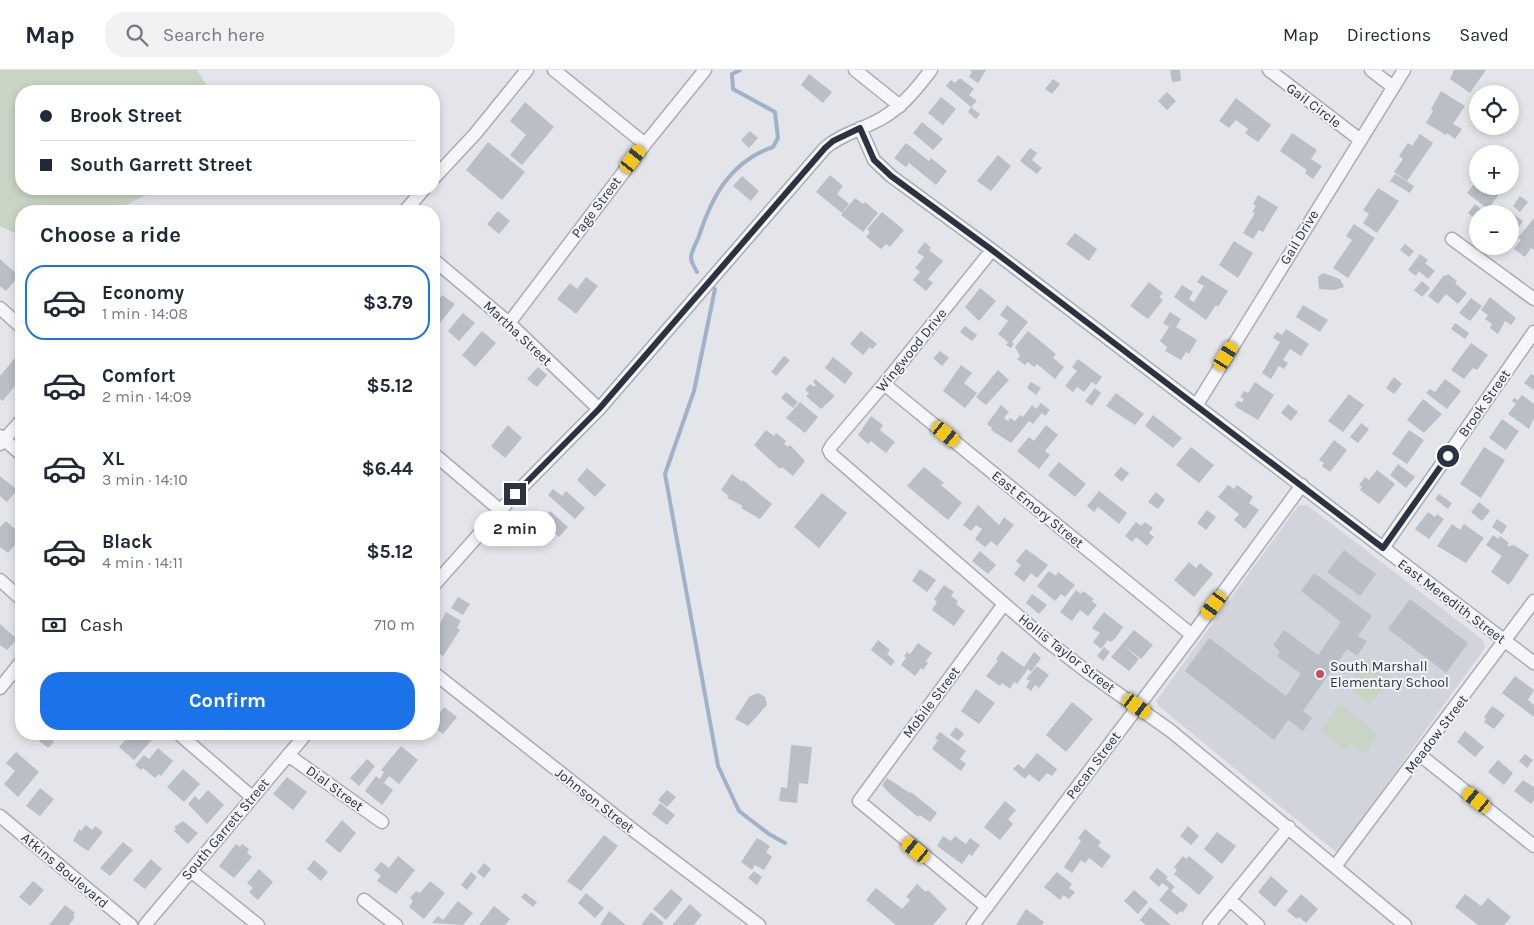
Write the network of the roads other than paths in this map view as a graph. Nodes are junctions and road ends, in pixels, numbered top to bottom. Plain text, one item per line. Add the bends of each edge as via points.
1 (527, 70) edge
2 (554, 70) edge
3 (705, 70) edge
4 (855, 70) edge
5 (931, 70) edge
6 (1269, 70) edge
7 (1371, 70) edge
8 (1404, 70) edge
9 (1393, 87) junction
10 (900, 106) junction
11 (860, 128) junction
12 (1359, 140) junction
13 (644, 144) junction
14 (440, 172) edge
15 (419, 195) edge
16 (411, 205) edge
17 (1452, 239) dead end
18 (992, 250) junction
19 (440, 265) edge
20 (1534, 299) edge
21 (0, 308) edge
22 (15, 322) edge
23 (509, 322) junction
24 (1534, 332) edge
25 (884, 384) junction
26 (1196, 406) junction
27 (599, 409) junction
28 (15, 427) edge
29 (1, 440) edge
30 (15, 450) edge
31 (829, 450) joint
32 (440, 459) edge
33 (1302, 485) junction
34 (500, 510) junction
35 (1383, 548) junction
36 (440, 578) edge
37 (0, 580) edge
38 (15, 594) edge
39 (1534, 601) edge
40 (1004, 604) junction
41 (1192, 635) junction
42 (1506, 642) junction
43 (1534, 663) edge
44 (15, 669) edge
45 (440, 678) edge
46 (0, 688) edge
47 (1137, 706) junction
48 (186, 740) edge
49 (301, 740) edge
50 (288, 755) junction
51 (1420, 755) junction
52 (252, 797) junction
53 (0, 816) edge
54 (382, 822) dead end
55 (1289, 826) junction
56 (1534, 846) edge
57 (1336, 865) junction
58 (191, 871) junction
59 (364, 900) dead end
60 (1230, 900) junction
61 (987, 906) junction
62 (131, 925) edge
63 (146, 925) edge
64 (258, 925) edge
65 (396, 925) edge
66 (758, 925) edge
67 (973, 925) edge
68 (1209, 925) edge
69 (1258, 925) edge
70 (1404, 925) edge

1 - 14 street
2 - 13 street
3 - 13 street, Page Street
4 - 10 street
5 - 10 street
6 - 12 street, Gail Circle
7 - 9 street
8 - 9 street, Gail Drive
9 - 12 street, Gail Drive
10 - 11 street
11 - 18 street, East Meredith Street via 871,155 881,168
11 - 27 street via 833,141 816,157
12 - 26 street, Gail Drive
13 - 23 street, Page Street
15 - 16 street
17 - 20 street
18 - 25 street, Wingwood Drive
18 - 26 street, East Meredith Street
19 - 23 street, Martha Street
21 - 22 street
23 - 27 street, Martha Street
24 - 35 street, Brook Street
25 - 31 street, Wingwood Drive
25 - 41 street, East Emory Street
26 - 33 street, East Meredith Street
27 - 34 street
28 - 29 street
29 - 30 street
31 - 40 street, Hollis Taylor Street via 835,459
32 - 34 street
33 - 35 street, East Meredith Street
33 - 41 street, Pecan Street
34 - 36 street
35 - 42 street, East Meredith Street
37 - 38 street
39 - 42 street, Meadow Street
40 - 47 street, Hollis Taylor Street via 1086,671
40 - 61 street, Mobile Street via 859,801
41 - 47 street, Pecan Street
42 - 43 street, East Meredith Street
42 - 51 street, Meadow Street
44 - 46 street
45 - 66 street, Johnson Street
47 - 55 street, Hollis Taylor Street
47 - 61 street, Pecan Street
48 - 52 street
49 - 50 street, South Garrett Street
50 - 52 street, South Garrett Street
50 - 54 street, Dial Street
51 - 56 street
51 - 57 street, Meadow Street
52 - 58 street, South Garrett Street
53 - 62 street, Atkins Boulevard
55 - 57 street, Hollis Taylor Street
55 - 60 street
57 - 70 street, Hollis Taylor Street
58 - 63 street, South Garrett Street
58 - 64 street
59 - 65 street
60 - 68 street
60 - 69 street
61 - 67 street, Pecan Street

